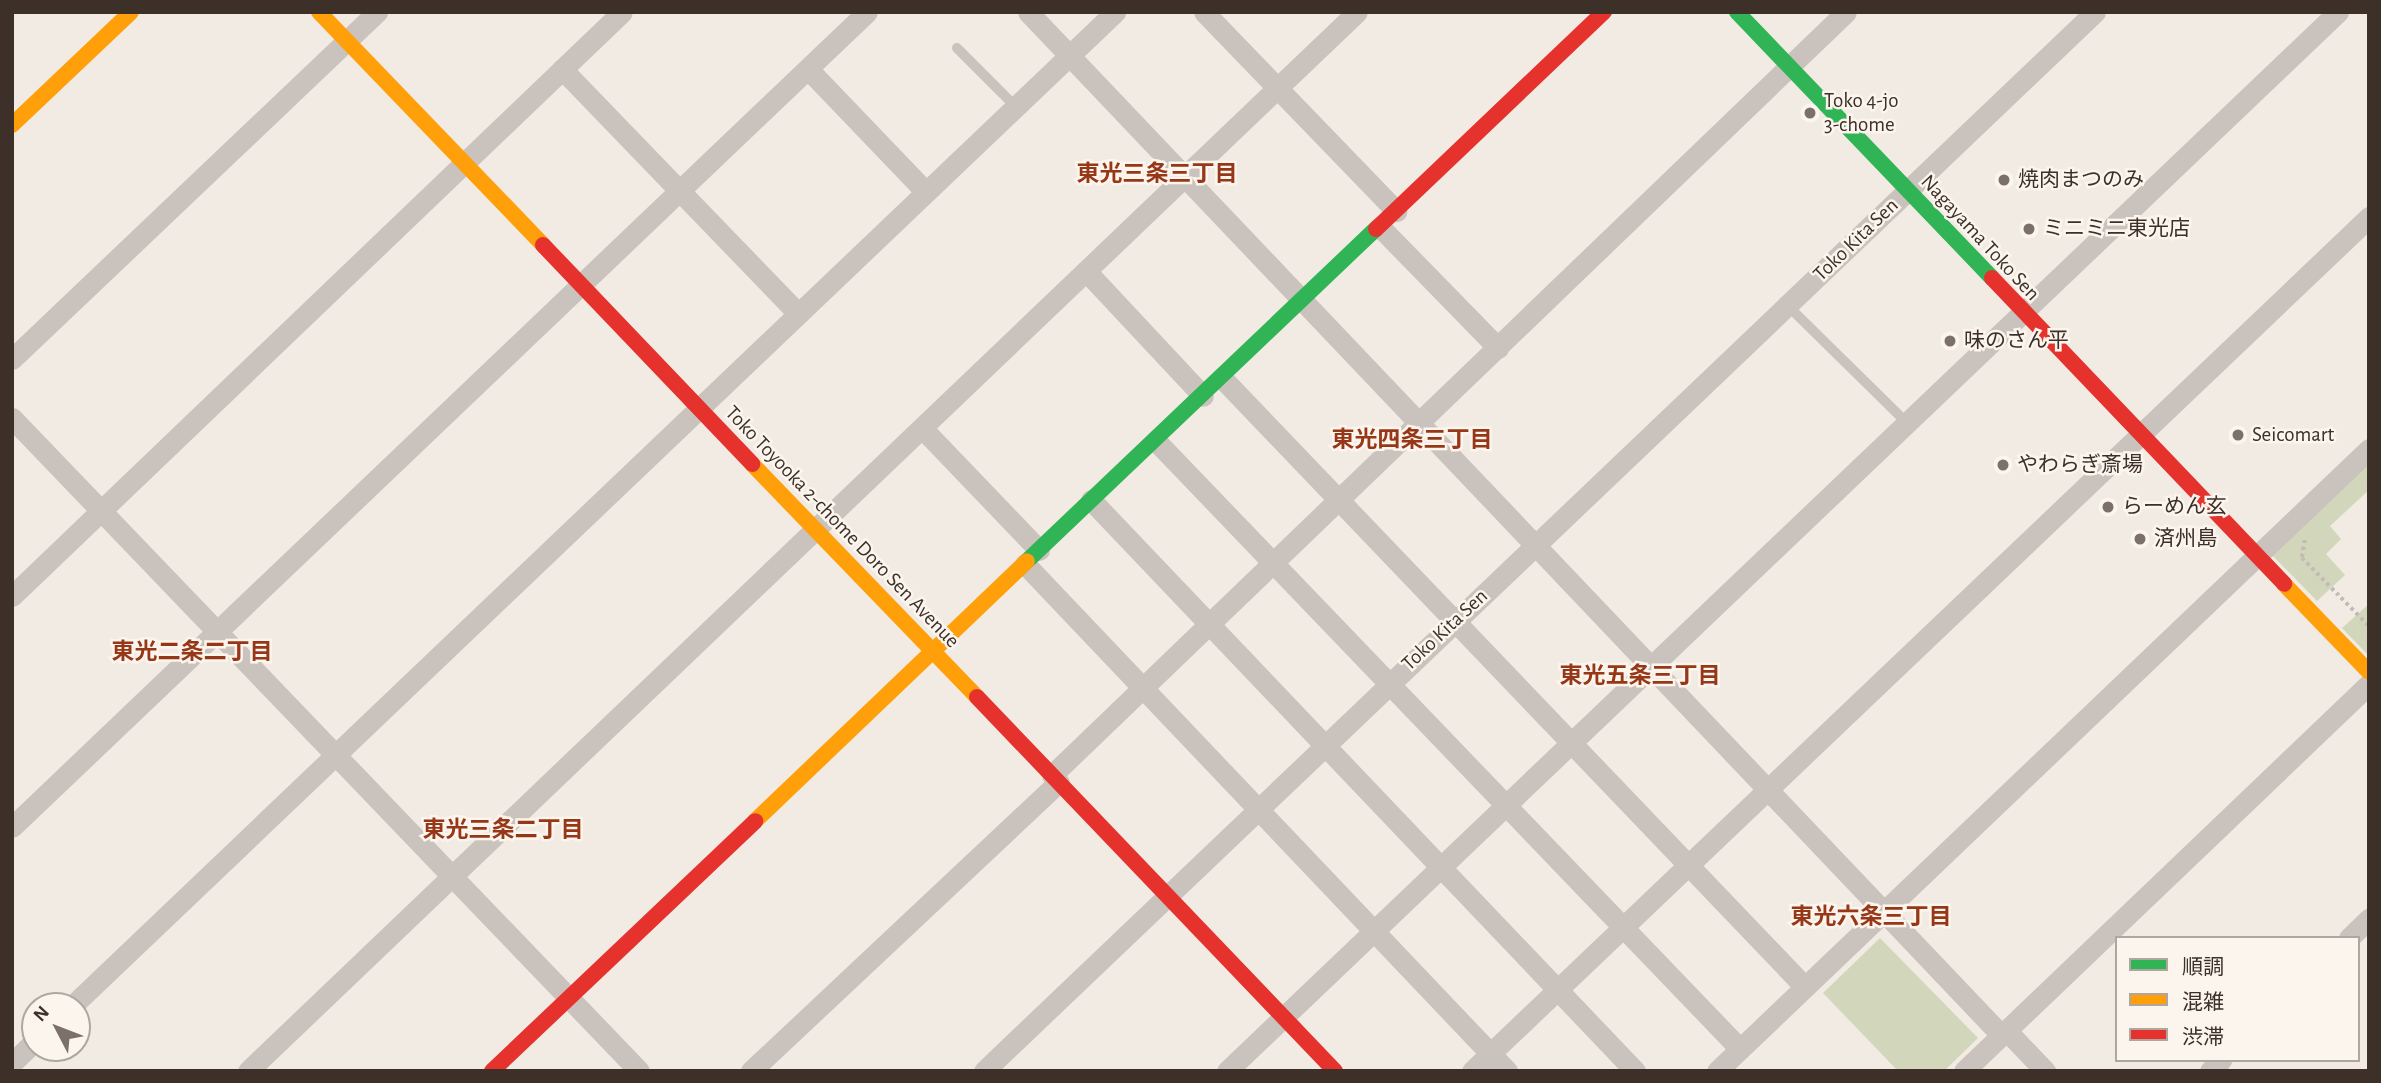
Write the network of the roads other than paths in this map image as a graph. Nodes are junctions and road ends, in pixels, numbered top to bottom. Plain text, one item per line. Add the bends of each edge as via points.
1 (131, 12) edge
2 (318, 12) edge
3 (377, 12) edge
4 (622, 12) edge
5 (1028, 12) edge
6 (1115, 12) edge
7 (1203, 12) edge
8 (1357, 12) edge
9 (1604, 12) edge
10 (1737, 12) edge
11 (1846, 12) edge
12 (2095, 12) edge
13 (2338, 12) edge
14 (858, 15) edge
15 (346, 41) junction
16 (957, 48) dead end
17 (1070, 56) junction
18 (1790, 66) junction
19 (562, 69) junction
20 (808, 69) junction
21 (1277, 88) junction
22 (1016, 107) junction
23 (12, 125) edge
24 (462, 163) junction
25 (1184, 177) junction
26 (1907, 191) junction
27 (680, 192) junction
28 (926, 192) junction
29 (1396, 211) junction
30 (2369, 217) edge
31 (1380, 227) junction
32 (1086, 271) junction
33 (583, 285) junction
34 (1301, 302) junction
35 (1787, 305) junction
36 (798, 313) junction
37 (2022, 313) junction
38 (1498, 348) junction
39 (12, 359) edge
40 (1222, 378) junction
41 (1203, 396) junction
42 (698, 407) junction
43 (12, 418) edge
44 (1907, 423) junction
45 (1419, 424) junction
46 (922, 428) junction
47 (2140, 435) junction
48 (1156, 441) junction
49 (2369, 449) edge
50 (1091, 500) junction
51 (1338, 501) junction
52 (100, 510) junction
53 (816, 530) junction
54 (1536, 546) junction
55 (1032, 557) junction
56 (2258, 558) junction
57 (1273, 564) junction
58 (12, 596) edge
59 (1453, 622) junction
60 (1208, 626) junction
61 (216, 633) junction
62 (932, 652) junction
63 (1650, 668) junction
64 (2369, 672) edge
65 (1388, 684) junction
66 (2369, 684) edge
67 (1142, 689) junction
68 (1570, 744) junction
69 (1324, 746) junction
70 (335, 756) junction
71 (1055, 779) junction
72 (1768, 790) junction
73 (1504, 806) junction
74 (1258, 809) junction
75 (16, 817) edge
76 (1688, 865) junction
77 (1440, 867) junction
78 (451, 875) junction
79 (1168, 896) junction
80 (1885, 912) junction
81 (2369, 919) edge
82 (1621, 929) junction
83 (1373, 931) junction
84 (2351, 936) edge
85 (1805, 987) junction
86 (1558, 989) junction
87 (87, 992) edge
88 (569, 999) junction
89 (1284, 1016) junction
90 (2003, 1033) junction
91 (1740, 1049) junction
92 (1490, 1053) junction
93 (248, 1071) edge
94 (492, 1071) edge
95 (639, 1071) edge
96 (751, 1071) edge
97 (984, 1071) edge
98 (1227, 1071) edge
99 (1335, 1071) edge
100 (1472, 1071) edge
101 (1507, 1071) edge
102 (1635, 1071) edge
103 (1717, 1071) edge
104 (1964, 1071) edge
105 (2045, 1071) edge

1 - 23 street
2 - 15 street, Toko Toyooka 2-chome Doro Sen Avenue
3 - 15 street
4 - 19 street
5 - 17 street
6 - 17 street
7 - 21 street
8 - 21 street
9 - 29 street
10 - 18 street, Nagayama Toko Sen
11 - 18 street
12 - 26 street, Toko Kita Sen
13 - 37 street
14 - 20 street
15 - 24 street, Toko Toyooka 2-chome Doro Sen Avenue
15 - 39 street
16 - 22 lane
17 - 22 street
17 - 25 street
18 - 26 street, Nagayama Toko Sen
18 - 38 street
19 - 24 street
19 - 27 street
20 - 27 street
20 - 28 street
21 - 25 street
21 - 29 street
22 - 28 street
24 - 33 street, Toko Toyooka 2-chome Doro Sen Avenue
24 - 52 street
25 - 32 street
25 - 34 street
26 - 35 street, Toko Kita Sen
26 - 37 street, Nagayama Toko Sen
27 - 33 street
27 - 36 street
28 - 36 street
29 - 31 street
30 - 47 street
31 - 34 street
31 - 38 street
32 - 41 street
32 - 46 street
33 - 42 street, Toko Toyooka 2-chome Doro Sen Avenue
33 - 61 street
34 - 40 street
34 - 45 street
35 - 44 lane
35 - 54 street, Toko Kita Sen
36 - 42 street
37 - 44 street
37 - 47 street, Nagayama Toko Sen
38 - 45 street
40 - 41 street
40 - 51 street
41 - 48 street
42 - 53 street, Toko Toyooka 2-chome Doro Sen Avenue
42 - 70 street
43 - 52 street
44 - 63 street
45 - 51 street
45 - 54 street
46 - 53 street
46 - 55 street
47 - 56 street, Nagayama Toko Sen
47 - 72 street
48 - 50 street
48 - 57 street
49 - 56 street
50 - 55 street
50 - 60 street
51 - 57 street
51 - 59 street
52 - 58 street
52 - 61 street
53 - 62 street, Toko Toyooka 2-chome Doro Sen Avenue
53 - 78 street
54 - 59 street, Toko Kita Sen
54 - 63 street
55 - 62 street
55 - 67 street
56 - 64 street, Nagayama Toko Sen
56 - 80 street
57 - 60 street
57 - 65 street
59 - 65 street, Toko Kita Sen
59 - 68 street
60 - 67 street
60 - 69 street
61 - 70 street
61 - 75 street
62 - 71 street, Toko Toyooka 2-chome Doro Sen Avenue
62 - 88 street
63 - 68 street
63 - 72 street
65 - 69 street, Toko Kita Sen
65 - 73 street
66 - 90 street
67 - 71 street
67 - 74 street
68 - 73 street
68 - 76 street
69 - 74 street, Toko Kita Sen
69 - 77 street
70 - 78 street
70 - 87 street
71 - 79 street, Toko Toyooka 2-chome Doro Sen Avenue
71 - 96 street
72 - 76 street
72 - 80 street
73 - 77 street
73 - 82 street
74 - 79 street, Toko Kita Sen
74 - 83 street
76 - 82 street
76 - 85 street
77 - 83 street
77 - 86 street
78 - 88 street
78 - 93 street
79 - 89 street, Toko Toyooka 2-chome Doro Sen Avenue
79 - 97 street, Toko Kita Sen
80 - 85 street
80 - 90 street
81 - 84 street
82 - 86 street
82 - 91 street
83 - 89 street
83 - 92 street
85 - 91 street
86 - 92 street
86 - 102 street
88 - 94 street
88 - 95 street
89 - 98 street
89 - 99 street, Toko Toyooka 2-chome Doro Sen Avenue
90 - 104 street
90 - 105 street
91 - 103 street
92 - 100 street
92 - 101 street

